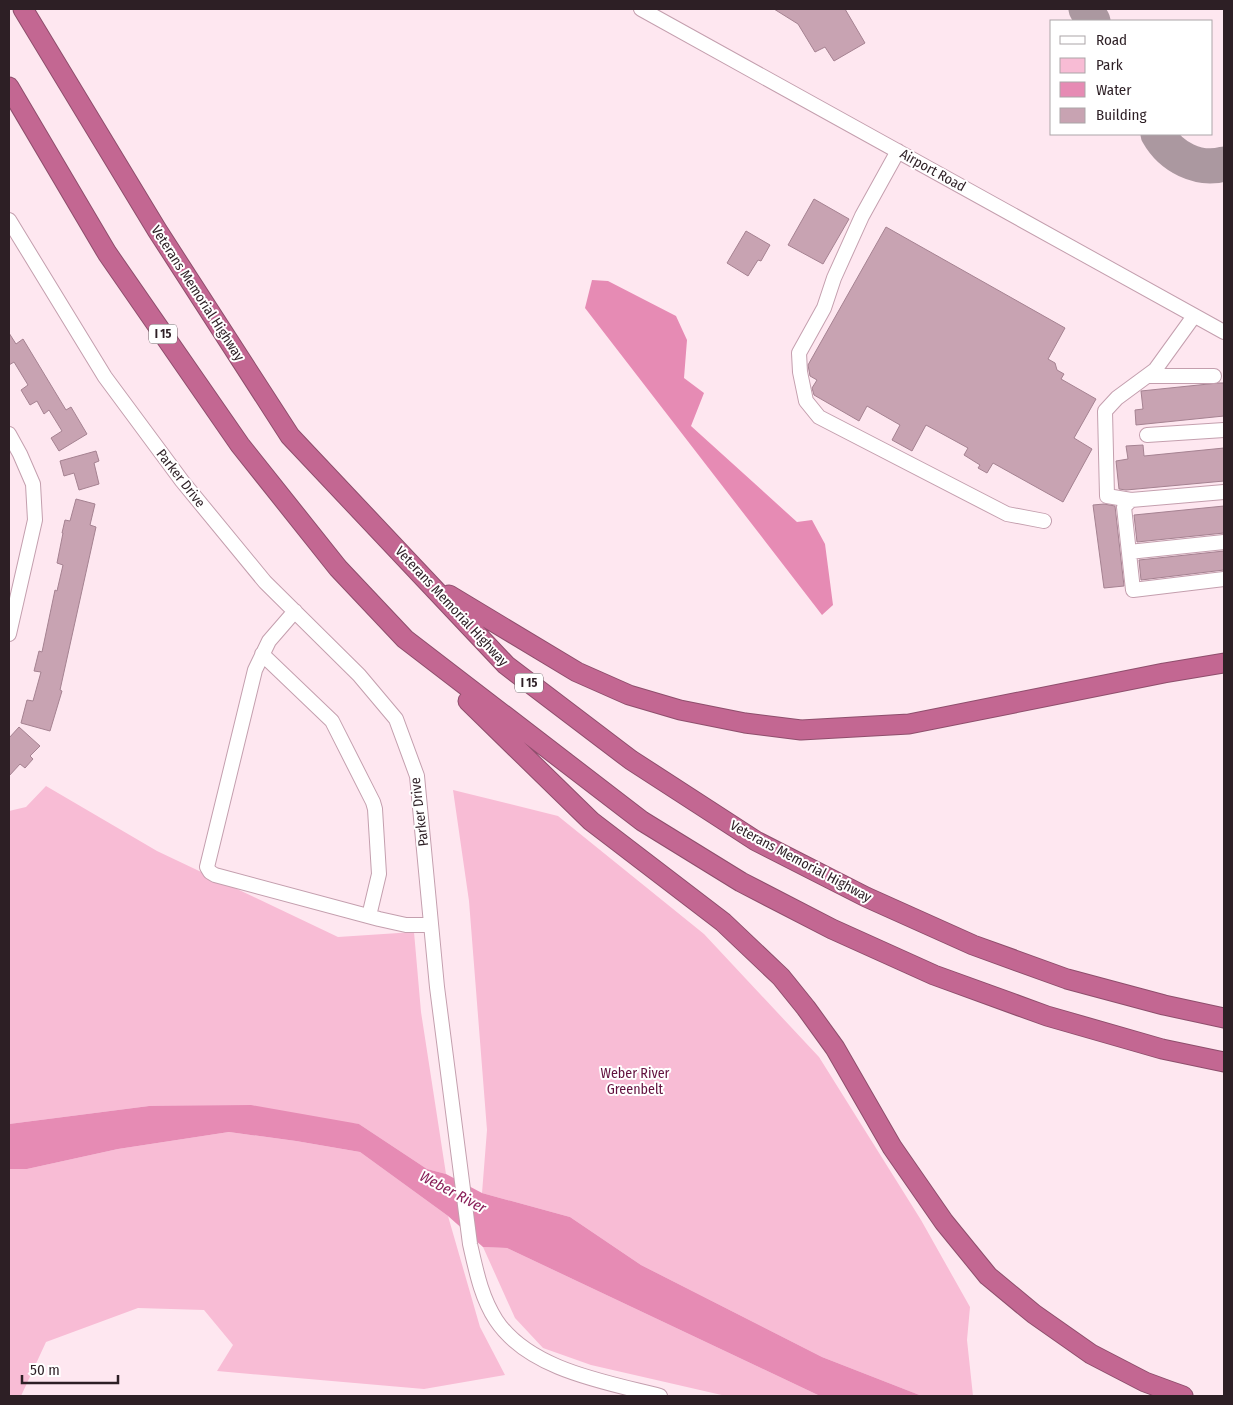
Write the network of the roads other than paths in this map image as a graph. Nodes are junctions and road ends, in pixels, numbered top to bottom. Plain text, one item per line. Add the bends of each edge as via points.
1 (24, 9) edge
2 (641, 9) edge
3 (9, 87) edge
4 (898, 151) junction
5 (9, 220) edge
6 (1194, 316) junction
7 (1224, 332) edge
8 (1148, 376) junction
9 (1214, 376) dead end
10 (1224, 430) edge
11 (9, 434) edge
12 (1147, 435) dead end
13 (1224, 492) edge
14 (1131, 500) junction
15 (1044, 522) dead end
16 (1224, 542) edge
17 (1129, 552) junction
18 (1224, 579) edge
19 (430, 583) junction
20 (295, 611) junction
21 (9, 634) edge
22 (405, 639) junction
23 (262, 654) junction
24 (1224, 663) edge
25 (369, 916) junction
26 (431, 925) junction
27 (1224, 1018) edge
28 (1224, 1062) edge
29 (660, 1396) edge
30 (1183, 1396) edge

1 - 19 highway, Veterans Memorial Highway / I 15 via 156,230 290,436
2 - 4 street, Airport Road
3 - 22 highway, I 15 via 107,253 240,445 338,568
4 - 6 street, Airport Road
4 - 15 street via 862,216 824,308 799,353 806,401 819,417 999,510
5 - 20 street, Parker Drive via 123,401 188,489 265,582
6 - 7 street, Airport Road
6 - 8 street
8 - 9 street
8 - 14 street via 1117,398 1105,411 1106,496
10 - 12 street
11 - 21 street via 33,484 35,520
13 - 14 street
14 - 17 street via 1124,507
16 - 17 street
17 - 18 street via 1133,590
19 - 24 highway via 577,672 629,695 680,710 801,730 909,724
19 - 27 highway, Veterans Memorial Highway / I 15 via 506,665 631,760 756,841 866,897 974,945 1067,979
20 - 23 street
20 - 26 street, Parker Drive via 360,675 396,718 417,776
22 - 28 highway, I 15 via 642,821 741,882 832,930 934,975 1047,1016 1162,1049
22 - 30 highway via 592,821 723,922 781,977 835,1048 892,1147 988,1276 1034,1314 1091,1354 1144,1382
23 - 25 street via 332,721 373,802 379,865
23 - 25 street via 254,670 207,867 215,875
25 - 26 street via 406,925
26 - 29 street, Parker Drive via 470,1244 479,1285 496,1320 514,1341 538,1358 587,1377

